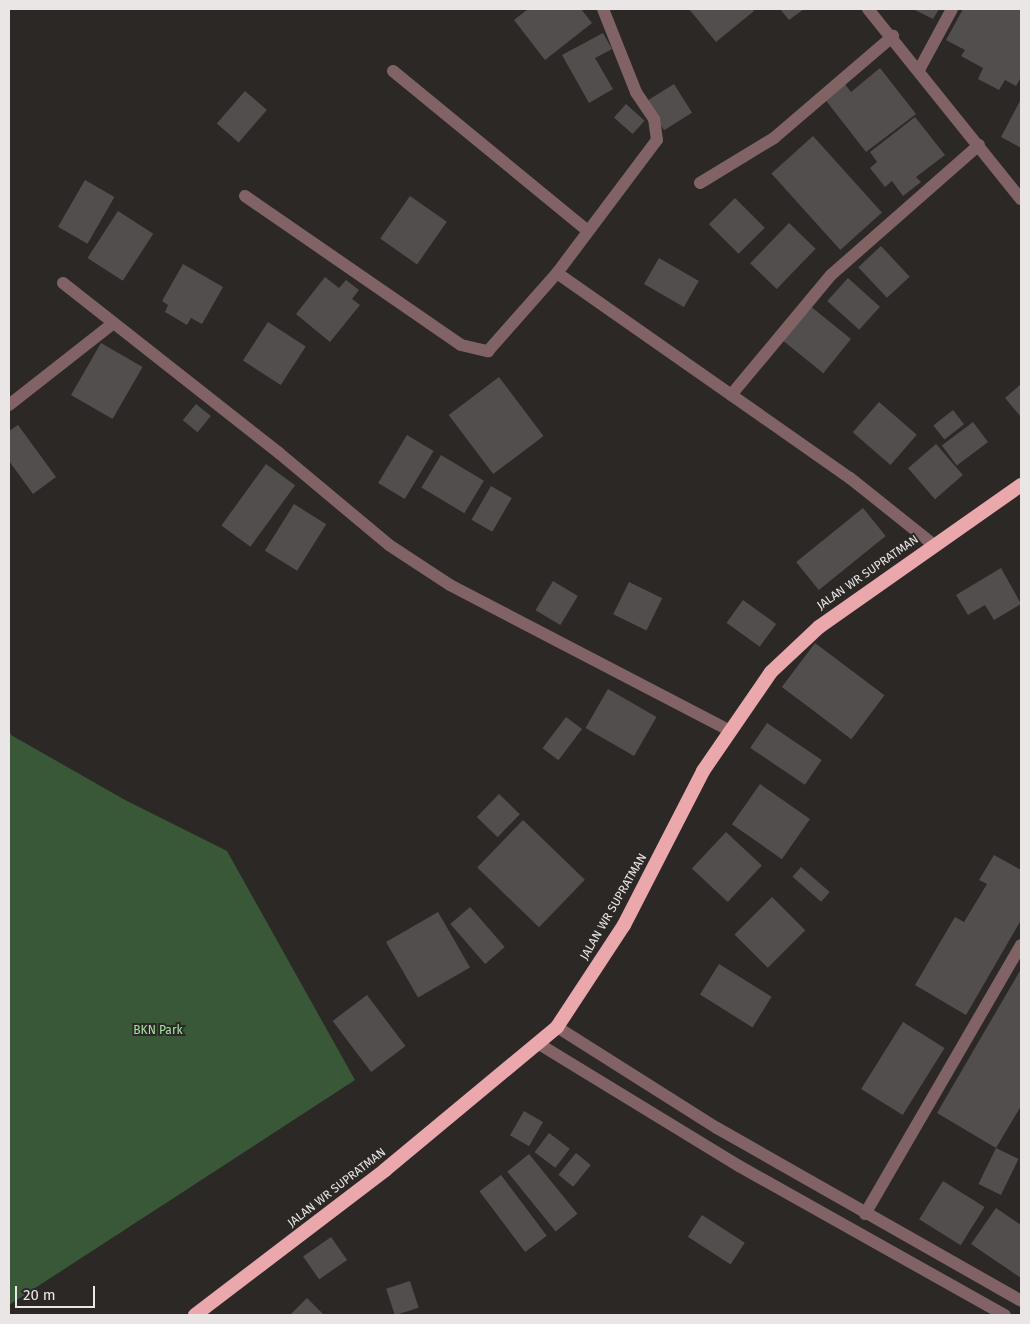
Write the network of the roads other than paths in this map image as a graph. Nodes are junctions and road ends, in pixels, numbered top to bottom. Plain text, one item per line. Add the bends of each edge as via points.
1 (603, 9) edge
2 (868, 9) edge
3 (952, 9) edge
4 (893, 36) junction
5 (919, 70) junction
6 (393, 71) dead end
7 (979, 145) junction
8 (700, 183) dead end
9 (245, 196) dead end
10 (1021, 199) edge
11 (588, 231) junction
12 (557, 273) junction
13 (63, 283) dead end
14 (111, 325) junction
15 (731, 395) junction
16 (9, 405) edge
17 (1021, 486) edge
18 (934, 545) junction
19 (728, 730) junction
20 (1021, 945) edge
21 (557, 1027) junction
22 (539, 1044) junction
23 (865, 1214) junction
24 (1021, 1301) edge
25 (196, 1315) edge
26 (1005, 1315) edge

1 - 11 street via 636,92 654,119 657,140
2 - 4 street
3 - 5 street
4 - 5 street
4 - 8 street via 774,138
5 - 7 street
6 - 11 street
7 - 10 street
7 - 15 street via 831,275
9 - 12 street via 479,352 499,341
11 - 12 street
12 - 15 street
13 - 14 street
14 - 16 street
14 - 19 street via 280,453 389,545 450,585
15 - 18 street via 850,478
17 - 18 highway, JALAN WR SUPRATMAN
18 - 19 highway, JALAN WR SUPRATMAN via 794,648 751,696
19 - 21 highway, JALAN WR SUPRATMAN via 624,925
20 - 23 street
21 - 22 highway, JALAN WR SUPRATMAN
21 - 23 street via 717,1128
22 - 25 highway, JALAN WR SUPRATMAN via 385,1170
22 - 26 street via 740,1166
23 - 24 street

